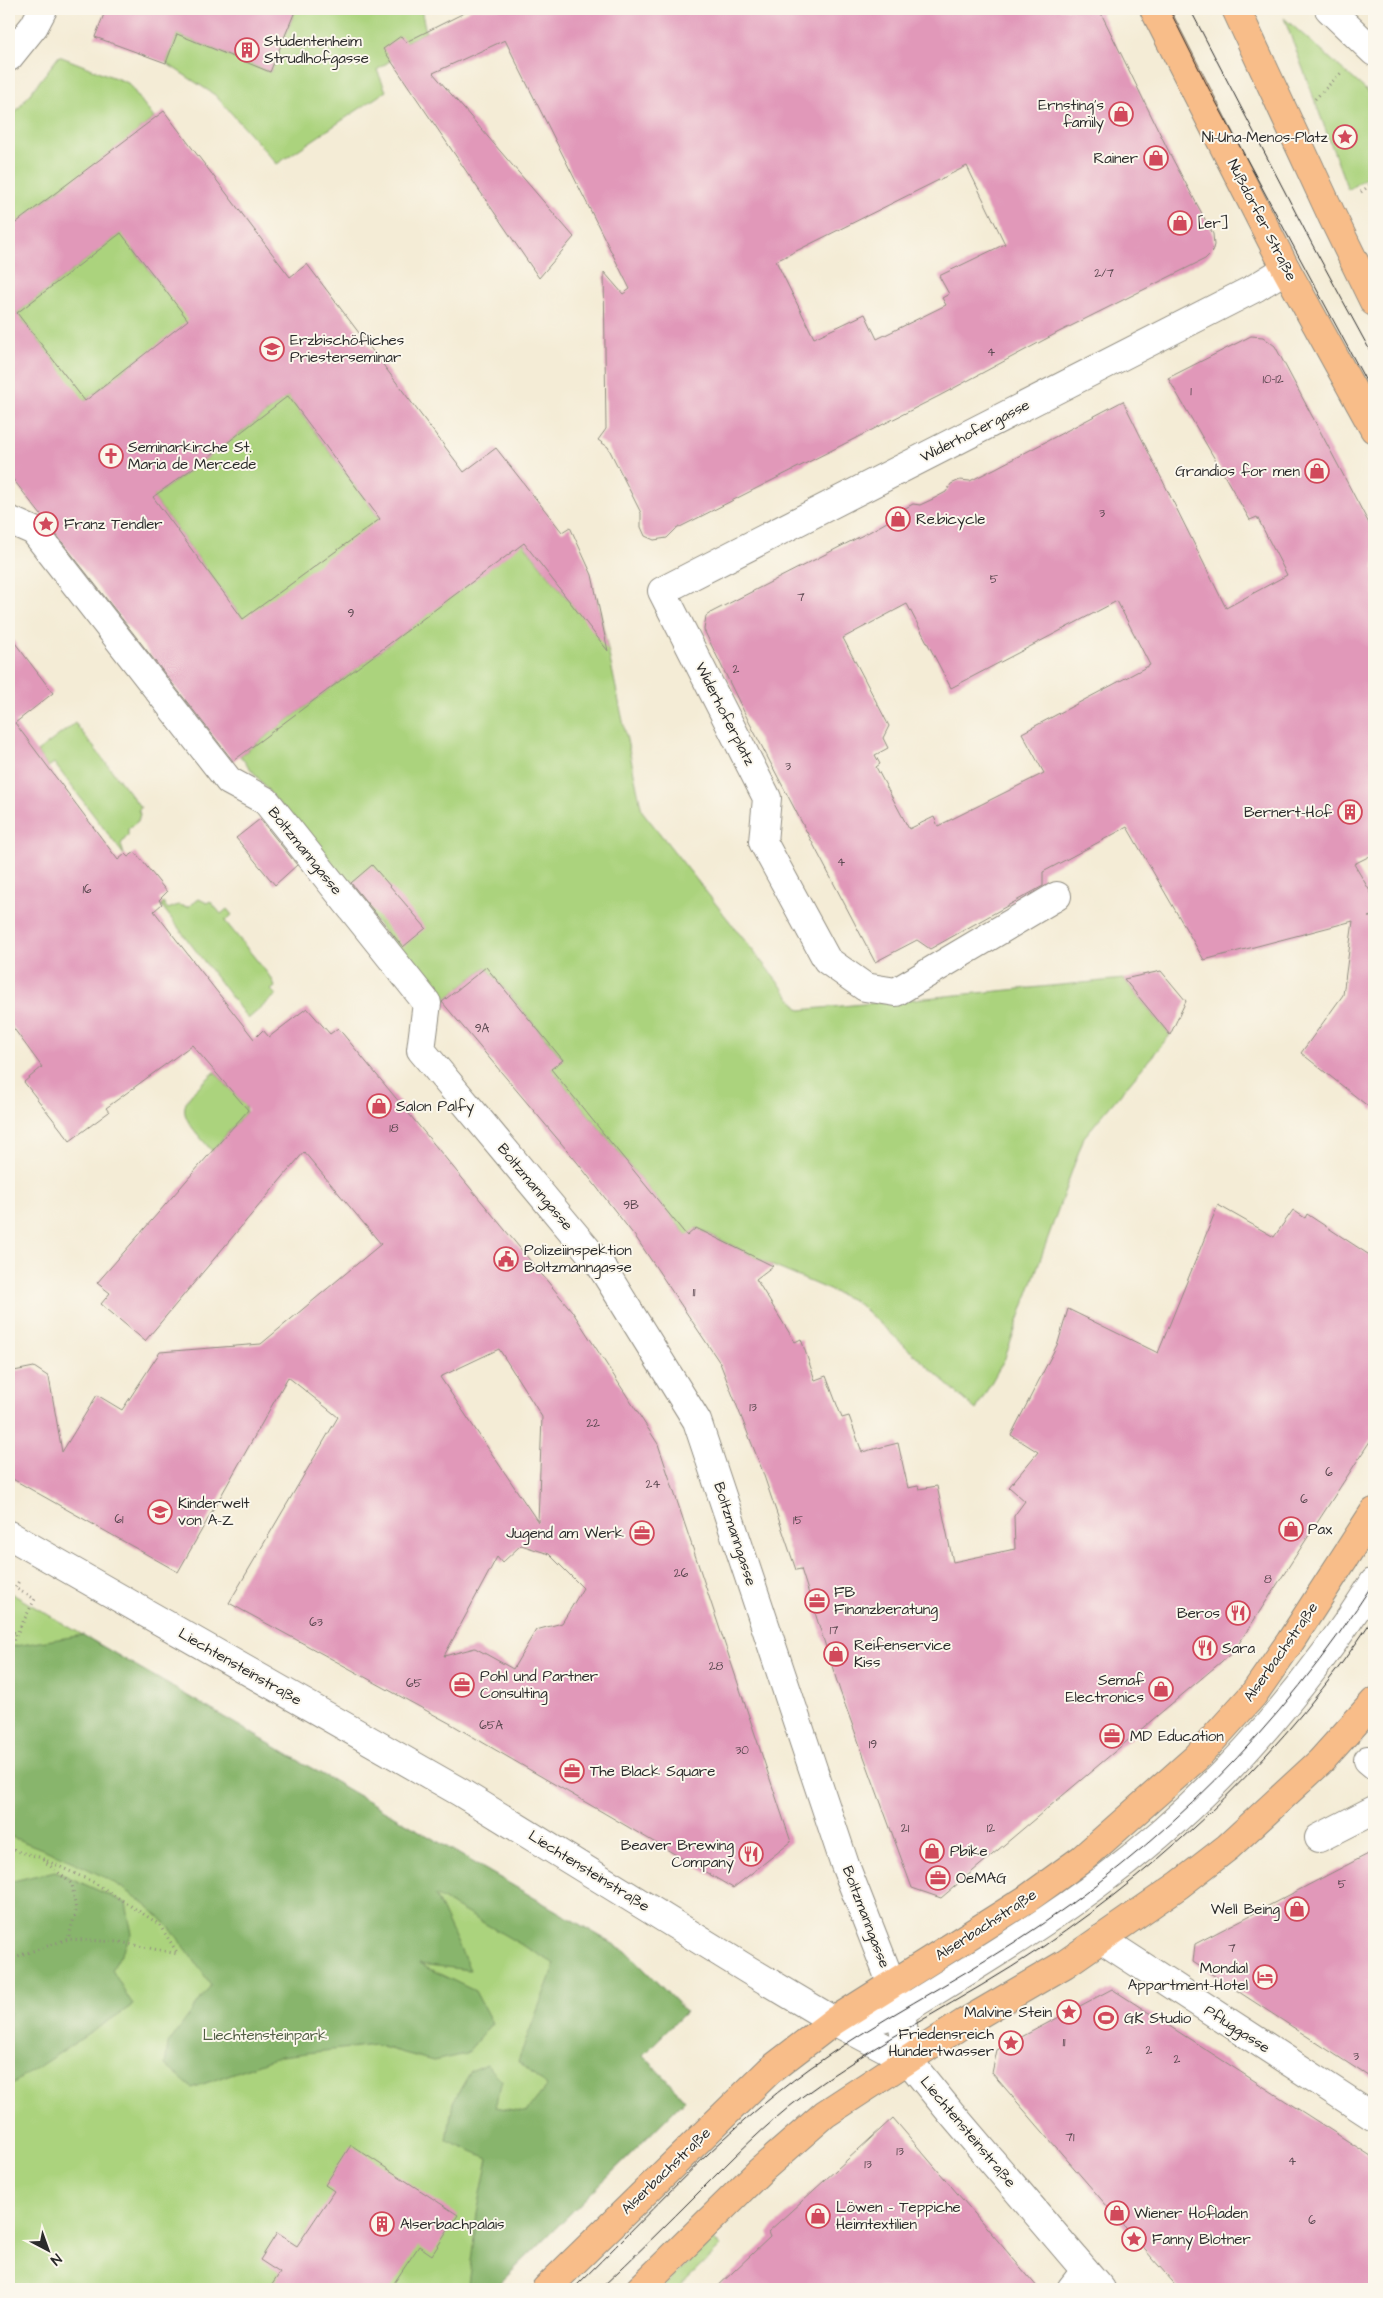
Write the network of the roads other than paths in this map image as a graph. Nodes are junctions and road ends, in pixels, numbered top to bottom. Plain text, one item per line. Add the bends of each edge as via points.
1 (43, 9) edge
2 (1154, 9) edge
3 (1236, 9) edge
4 (1329, 9) edge
5 (1371, 49) edge
6 (9, 57) edge
7 (1286, 269) junction
8 (1374, 302) edge
9 (1374, 429) edge
10 (9, 520) edge
11 (662, 591) joint
12 (1057, 896) dead end
13 (1374, 1512) edge
14 (9, 1535) edge
15 (1374, 1582) edge
16 (1374, 1702) edge
17 (1374, 1810) edge
18 (1319, 1838) dead end
19 (1101, 1939) junction
20 (892, 1985) junction
21 (901, 2012) junction
22 (834, 2021) junction
23 (908, 2060) junction
24 (1374, 2117) edge
25 (1086, 2283) edge
26 (546, 2289) edge
27 (640, 2289) edge

1 - 6 street
2 - 7 main road, Nußdorfer Straße
3 - 8 main road
4 - 5 street
7 - 9 main road, Nußdorfer Straße
7 - 11 street, Widerhofergasse
10 - 20 street, Boltzmanngasse via 34,531 229,781 266,801 427,1004 421,1050 601,1266 697,1421 845,1865
11 - 12 street, Widerhoferplatz via 767,798 763,842 827,960 864,987 896,992
13 - 20 main road, Alserbachstraße via 1253,1695 1196,1758 1082,1859 1019,1905
14 - 22 street, Liechtensteinstraße via 460,1792
15 - 21 street, Alserbachstraße via 1315,1668 1270,1722 1172,1823 1130,1860 1057,1914
16 - 19 main road via 1320,1762 1228,1846 1179,1885
17 - 18 street
19 - 23 main road
19 - 24 street, Pfluggasse
20 - 21 street, Boltzmanngasse
20 - 22 main road, Alserbachstraße
21 - 22 street, Alserbachstraße via 871,2022
21 - 23 street, Boltzmanngasse
22 - 23 street, Liechtensteinstraße
22 - 26 main road, Alserbachstraße via 769,2071
23 - 25 street, Liechtensteinstraße
23 - 27 main road via 825,2114 760,2170

